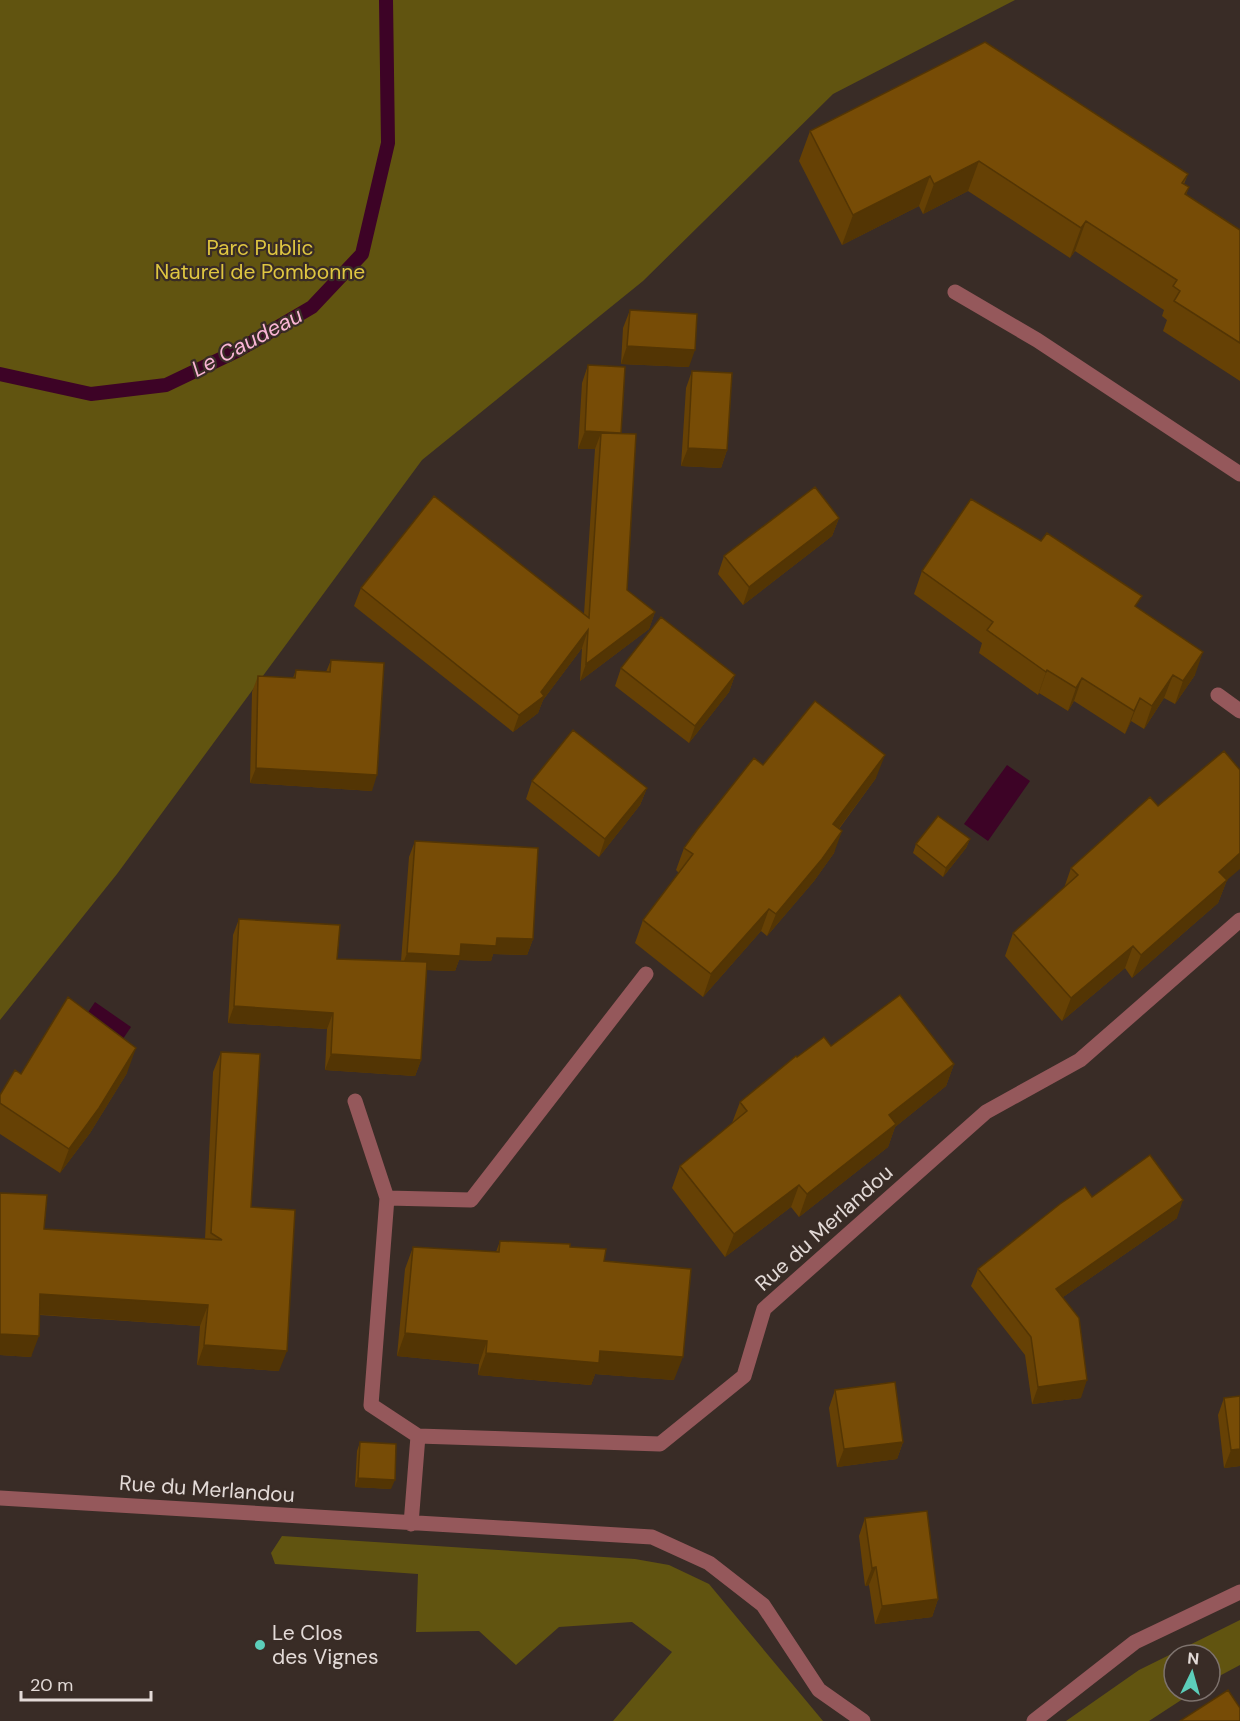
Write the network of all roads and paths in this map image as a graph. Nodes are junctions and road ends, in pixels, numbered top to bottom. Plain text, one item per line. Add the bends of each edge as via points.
1 (955, 292) dead end
2 (1240, 474) edge
3 (1218, 695) dead end
4 (1240, 711) edge
5 (1240, 920) edge
6 (646, 974) dead end
7 (355, 1101) dead end
8 (387, 1198) junction
9 (418, 1436) junction
10 (0, 1498) edge
11 (411, 1524) junction
12 (1240, 1592) edge
13 (862, 1721) edge
14 (1034, 1721) edge

1 - 2 street via 1037,340
3 - 4 street
5 - 9 street, Rue du Merlandou via 1080,1060 986,1112 764,1309 744,1376 660,1444
6 - 8 street via 471,1200
7 - 8 street
8 - 9 street via 371,1405
9 - 11 street
10 - 11 street, Rue du Merlandou
11 - 13 street, Rue du Merlandou via 652,1537 709,1563 763,1605 819,1690
12 - 14 street via 1135,1642

